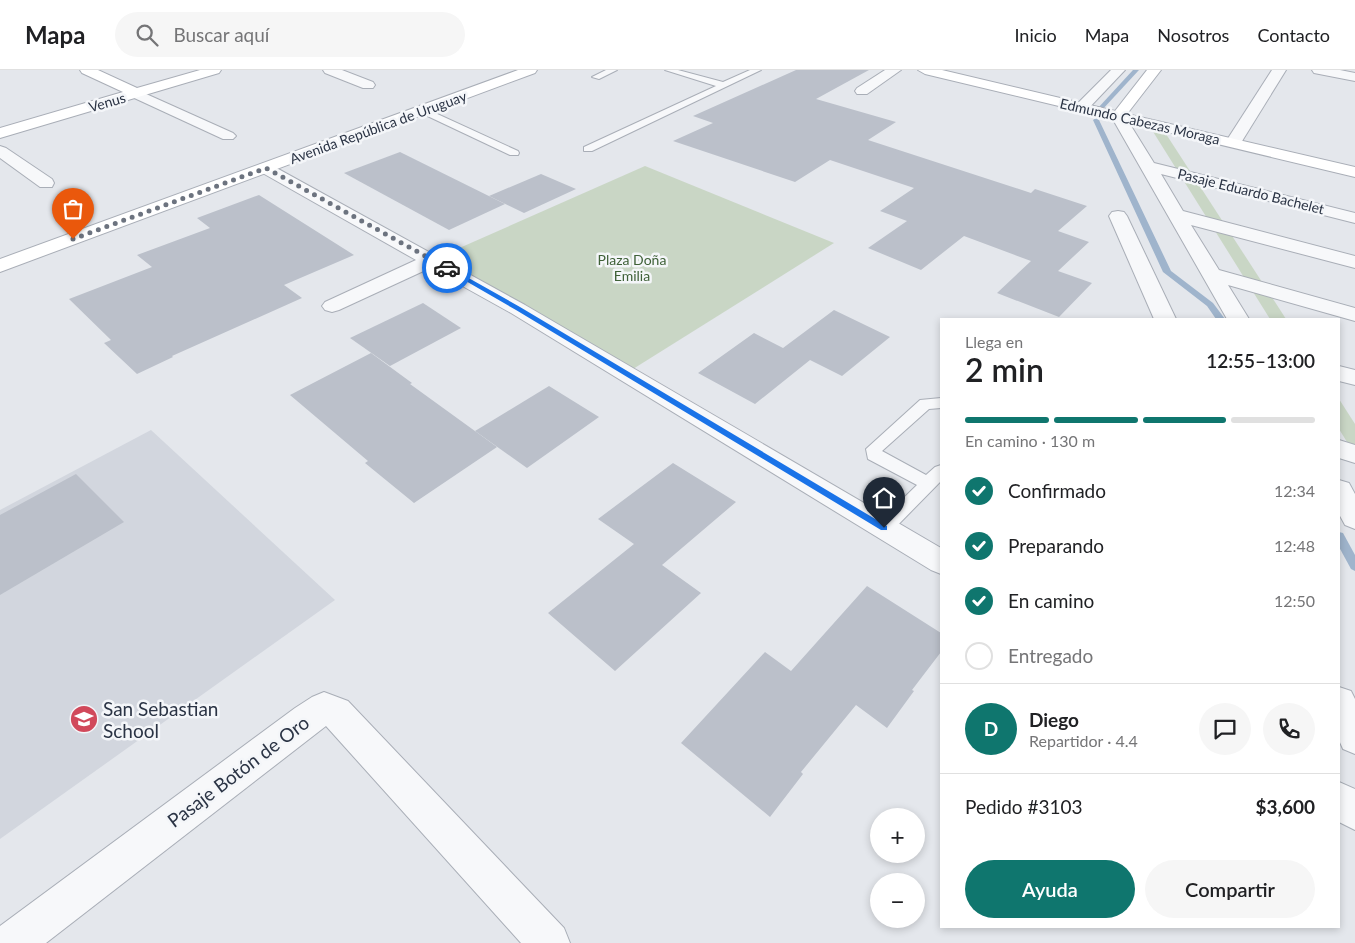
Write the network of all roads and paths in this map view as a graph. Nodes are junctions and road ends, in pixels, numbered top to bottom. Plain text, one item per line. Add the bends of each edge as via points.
1 (87, 70) edge
2 (214, 70) edge
3 (330, 70) edge
4 (530, 70) edge
5 (613, 70) edge
6 (669, 70) edge
7 (757, 70) edge
8 (894, 70) edge
9 (925, 70) edge
10 (1118, 70) edge
11 (1154, 70) edge
12 (1279, 70) edge
13 (1319, 70) edge
14 (596, 77) dead end
15 (1355, 77) edge
16 (368, 85) dead end
17 (722, 85) junction
18 (862, 91) dead end
19 (135, 93) junction
20 (1082, 107) junction
21 (422, 110) junction
22 (1118, 116) junction
23 (0, 133) edge
24 (228, 136) dead end
25 (1233, 143) junction
26 (588, 149) dead end
27 (0, 151) edge
28 (514, 152) dead end
29 (1147, 166) junction
30 (266, 168) junction
31 (1355, 172) edge
32 (46, 183) joint
33 (90, 210) dead end
34 (1176, 215) junction
35 (1118, 216) dead end
36 (1355, 218) edge
37 (432, 260) junction
38 (1355, 262) edge
39 (0, 266) edge
40 (1211, 274) junction
41 (332, 306) dead end
42 (1355, 315) edge
43 (1165, 318) edge
44 (1237, 318) edge
45 (1340, 373) edge
46 (1355, 378) edge
47 (940, 403) edge
48 (1340, 449) edge
49 (1355, 454) edge
50 (935, 477) edge
51 (1340, 492) edge
52 (1355, 518) edge
53 (884, 528) junction
54 (940, 561) edge
55 (1340, 704) edge
56 (1355, 737) edge
57 (1340, 801) edge
58 (1355, 811) edge
59 (12, 943) edge
60 (550, 943) edge

1 - 19 street
2 - 19 street, Venus
3 - 16 street
4 - 21 street, Avenida República de Uruguay
5 - 14 lane
6 - 17 lane
7 - 17 lane
8 - 18 street
9 - 20 street, Edmundo Cabezas Moraga
10 - 20 street
11 - 22 street
12 - 25 street
13 - 15 street
17 - 26 lane
19 - 23 street, Venus
19 - 24 street
20 - 22 street, Edmundo Cabezas Moraga
21 - 28 lane
21 - 30 street, Avenida República de Uruguay
22 - 25 street, Edmundo Cabezas Moraga
22 - 29 street
25 - 31 street, Edmundo Cabezas Moraga
27 - 32 street
29 - 34 street
29 - 36 street, Pasaje Eduardo Bachelet
30 - 37 street
30 - 39 street, Avenida República de Uruguay
32 - 33 path
34 - 38 street
34 - 40 street
35 - 43 street
37 - 41 street
37 - 53 street
40 - 42 street
40 - 44 street
45 - 46 street
47 - 50 lane via 925,404 874,450 874,454
48 - 49 street
50 - 53 lane
51 - 52 street
53 - 54 street
55 - 56 street
57 - 58 street
59 - 60 street, Pasaje Botón de Oro via 306,718 324,708 336,712

